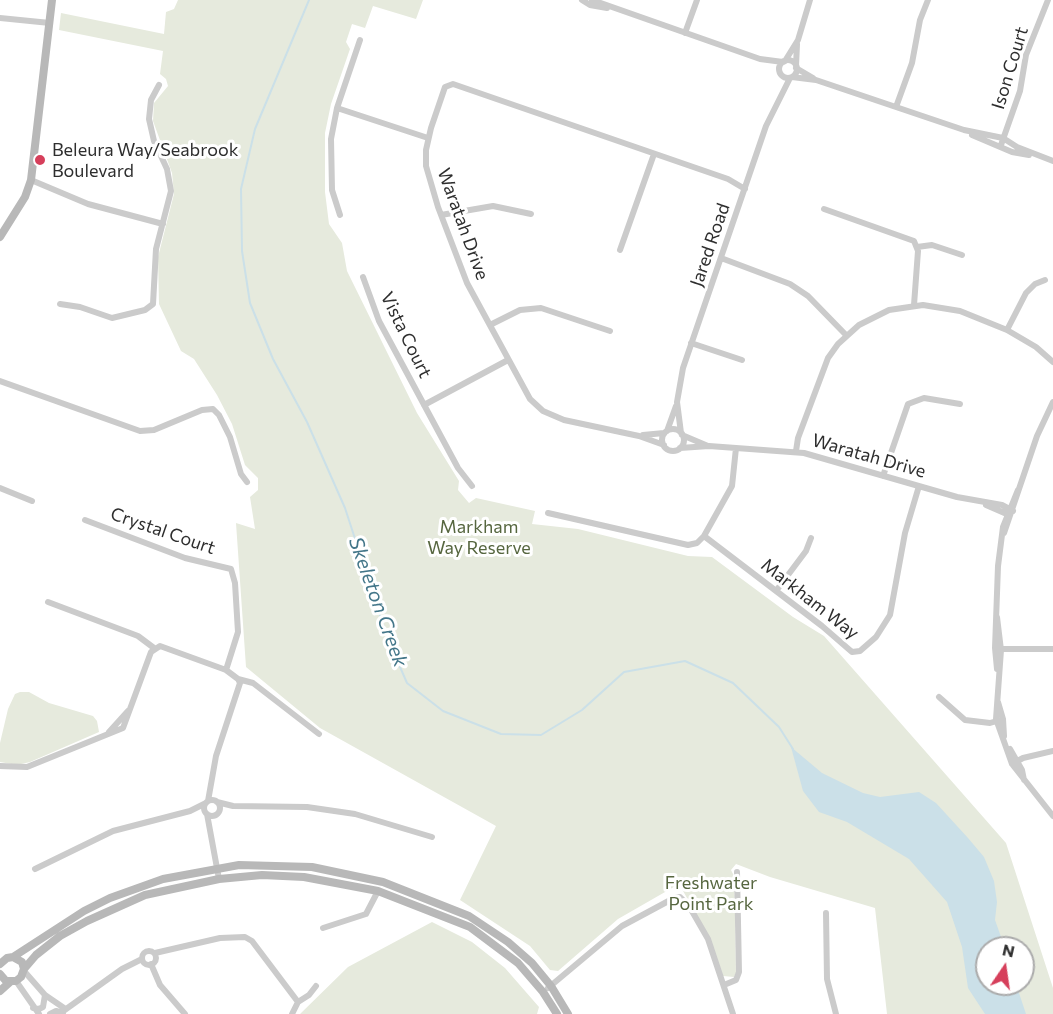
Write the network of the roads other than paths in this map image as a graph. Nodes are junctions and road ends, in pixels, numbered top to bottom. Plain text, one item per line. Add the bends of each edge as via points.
1 (52, 0) edge
2 (582, 0) edge
3 (592, 0) edge
4 (697, 0) edge
5 (810, 0) edge
6 (928, 0) edge
7 (1048, 0) edge
8 (622, 11) junction
9 (0, 18) edge
10 (50, 23) junction
11 (685, 33) junction
12 (360, 40) dead end
13 (798, 40) junction
14 (760, 59) junction
15 (784, 62) junction
16 (796, 67) junction
17 (780, 73) junction
18 (791, 77) junction
19 (816, 80) junction
20 (159, 85) dead end
21 (777, 99) junction
22 (896, 107) junction
23 (337, 108) junction
24 (428, 138) junction
25 (1002, 141) junction
26 (654, 154) junction
27 (1053, 161) edge
28 (31, 180) junction
29 (746, 185) junction
30 (824, 209) dead end
31 (14, 214) junction
32 (531, 214) dead end
33 (340, 215) dead end
34 (441, 215) junction
35 (163, 224) junction
36 (0, 228) edge
37 (0, 237) edge
38 (917, 247) junction
39 (620, 250) dead end
40 (962, 255) dead end
41 (721, 258) junction
42 (363, 277) dead end
43 (1045, 280) dead end
44 (60, 304) dead end
45 (914, 305) junction
46 (490, 325) junction
47 (1007, 330) junction
48 (610, 331) dead end
49 (846, 335) junction
50 (691, 343) junction
51 (508, 360) junction
52 (742, 360) dead end
53 (1053, 362) edge
54 (0, 381) edge
55 (677, 402) junction
56 (1053, 402) edge
57 (960, 404) dead end
58 (424, 405) junction
59 (666, 432) junction
60 (681, 434) junction
61 (639, 436) junction
62 (664, 445) junction
63 (709, 446) junction
64 (680, 448) junction
65 (736, 448) junction
66 (796, 452) junction
67 (883, 476) junction
68 (247, 482) dead end
69 (472, 486) dead end
70 (919, 486) junction
71 (0, 488) edge
72 (32, 501) dead end
73 (1010, 512) junction
74 (548, 513) dead end
75 (85, 519) dead end
76 (704, 536) junction
77 (811, 538) dead end
78 (776, 591) junction
79 (48, 602) dead end
80 (154, 648) junction
81 (999, 649) junction
82 (1053, 650) edge
83 (226, 670) junction
84 (238, 679) junction
85 (939, 697) dead end
86 (999, 720) junction
87 (318, 734) dead end
88 (1053, 751) edge
89 (1016, 763) junction
90 (0, 766) edge
91 (213, 784) junction
92 (207, 802) junction
93 (217, 802) junction
94 (233, 806) junction
95 (190, 811) junction
96 (207, 813) junction
97 (217, 813) junction
98 (1053, 816) edge
99 (212, 831) junction
100 (432, 837) dead end
101 (216, 867) junction
102 (35, 869) dead end
103 (737, 872) dead end
104 (219, 879) junction
105 (378, 891) junction
106 (826, 913) dead end
107 (323, 928) dead end
108 (0, 953) edge
109 (155, 953) junction
110 (11, 957) junction
111 (142, 959) junction
112 (0, 964) edge
113 (152, 964) junction
114 (24, 970) junction
115 (0, 974) edge
116 (13, 981) junction
117 (316, 986) dead end
118 (551, 986) junction
119 (724, 986) junction
120 (0, 991) edge
121 (543, 992) junction
122 (45, 995) junction
123 (298, 1002) junction
124 (33, 1008) junction
125 (63, 1011) edge
126 (39, 1014) edge
127 (50, 1014) edge
128 (185, 1014) edge
129 (292, 1014) edge
130 (556, 1014) edge
131 (568, 1014) edge
132 (733, 1014) edge
133 (836, 1014) edge

1 - 10 street
2 - 8 street
3 - 8 street
4 - 11 street
5 - 13 street
6 - 22 street
7 - 25 street, Ison Court via 1026,55 1020,91
8 - 11 street
9 - 10 street
10 - 28 street
11 - 14 street
12 - 23 street
13 - 15 street, Jared Road
13 - 16 street, Jared Road
14 - 15 street
14 - 17 street
15 - 16 street via 792,62
15 - 17 street, Jared Road
16 - 18 street, Jared Road
16 - 19 street
17 - 18 street
17 - 21 street, Jared Road
18 - 19 street
18 - 21 street, Jared Road
19 - 22 street
20 - 35 street via 149,114 152,134 170,181
21 - 29 street, Jared Road
22 - 25 street via 964,130 990,144
23 - 24 street
23 - 33 street via 330,155 332,190
24 - 26 street, Waratah Drive via 444,90 453,84
24 - 34 street, Waratah Drive via 426,166
25 - 27 street via 1012,152
26 - 29 street, Waratah Drive
26 - 39 street
28 - 31 street
28 - 35 street via 88,204
29 - 41 street, Jared Road
30 - 38 street via 908,237
31 - 36 street
31 - 37 street
32 - 34 street via 494,206
34 - 46 street, Waratah Drive via 467,282
35 - 44 street via 154,258 153,304 145,310 112,318
38 - 40 street via 932,245
38 - 45 street
41 - 49 street via 790,284 808,296
41 - 50 street, Jared Road
42 - 58 street, Vista Court via 379,321
43 - 47 street via 1026,293
45 - 47 street via 951,309
45 - 49 street via 880,313
46 - 48 street via 520,310 541,308
46 - 51 street, Waratah Drive
47 - 53 street
49 - 66 street via 820,375
50 - 52 street
50 - 55 street, Jared Road
51 - 58 street, Vista Court
51 - 61 street, Waratah Drive via 530,399 543,411 564,420
54 - 68 street via 140,431 154,430 211,409 219,414
55 - 59 street, Jared Road
55 - 60 street, Jared Road
56 - 73 street
57 - 67 street via 924,398 908,405
58 - 69 street, Vista Court
59 - 60 street via 673,429
59 - 61 street, Waratah Drive
59 - 62 street
60 - 63 street, Waratah Drive
60 - 64 street
61 - 62 street, Waratah Drive
62 - 64 street via 671,450
63 - 64 street, Waratah Drive
63 - 65 street, Waratah Drive
65 - 66 street, Waratah Drive
65 - 76 street via 732,486
66 - 67 street, Waratah Drive
67 - 70 street, Waratah Drive
70 - 73 street, Waratah Drive
70 - 78 street, Markham Way via 905,533 890,615 881,632 862,649 846,650
71 - 72 street
73 - 81 street via 998,566
74 - 76 street via 688,545
75 - 83 street, Crystal Court via 185,558 231,568 238,632
76 - 78 street, Markham Way
77 - 78 street
79 - 80 street via 138,636
80 - 83 street via 166,647
80 - 90 street via 130,709 108,732 27,767
81 - 82 street
81 - 86 street
83 - 84 street
84 - 87 street via 253,683
84 - 91 street via 240,683 216,756
85 - 86 street via 961,718
86 - 89 street
88 - 89 street
89 - 98 street via 1024,780
91 - 92 street
91 - 93 street
92 - 93 street
92 - 95 street
92 - 96 street
93 - 94 street
93 - 97 street
94 - 97 street
94 - 100 street via 339,811
95 - 96 street
95 - 102 street via 112,831
96 - 97 street
96 - 99 street
97 - 99 street
99 - 101 street
101 - 104 street
101 - 110 street via 163,879 110,898
101 - 118 street via 312,867 405,890 487,926 525,956
103 - 119 street via 739,972 736,980
104 - 105 street via 304,877
104 - 114 street via 166,890 110,909 60,936
105 - 107 street via 366,914
105 - 121 street via 470,927 503,949
106 - 133 street via 826,979
108 - 110 street
109 - 111 street via 146,951
109 - 113 street
109 - 123 street via 220,938 245,937
110 - 112 street
110 - 114 street via 19,959
111 - 113 street
111 - 125 street
113 - 128 street via 160,985
114 - 116 street
114 - 122 street
115 - 116 street
116 - 120 street
116 - 124 street via 24,989
117 - 123 street
118 - 119 street via 622,926 676,897 686,902 708,939
118 - 121 street
118 - 131 street
119 - 132 street
121 - 130 street
122 - 124 street via 43,1006
122 - 125 street
123 - 129 street
124 - 126 street
125 - 127 street

